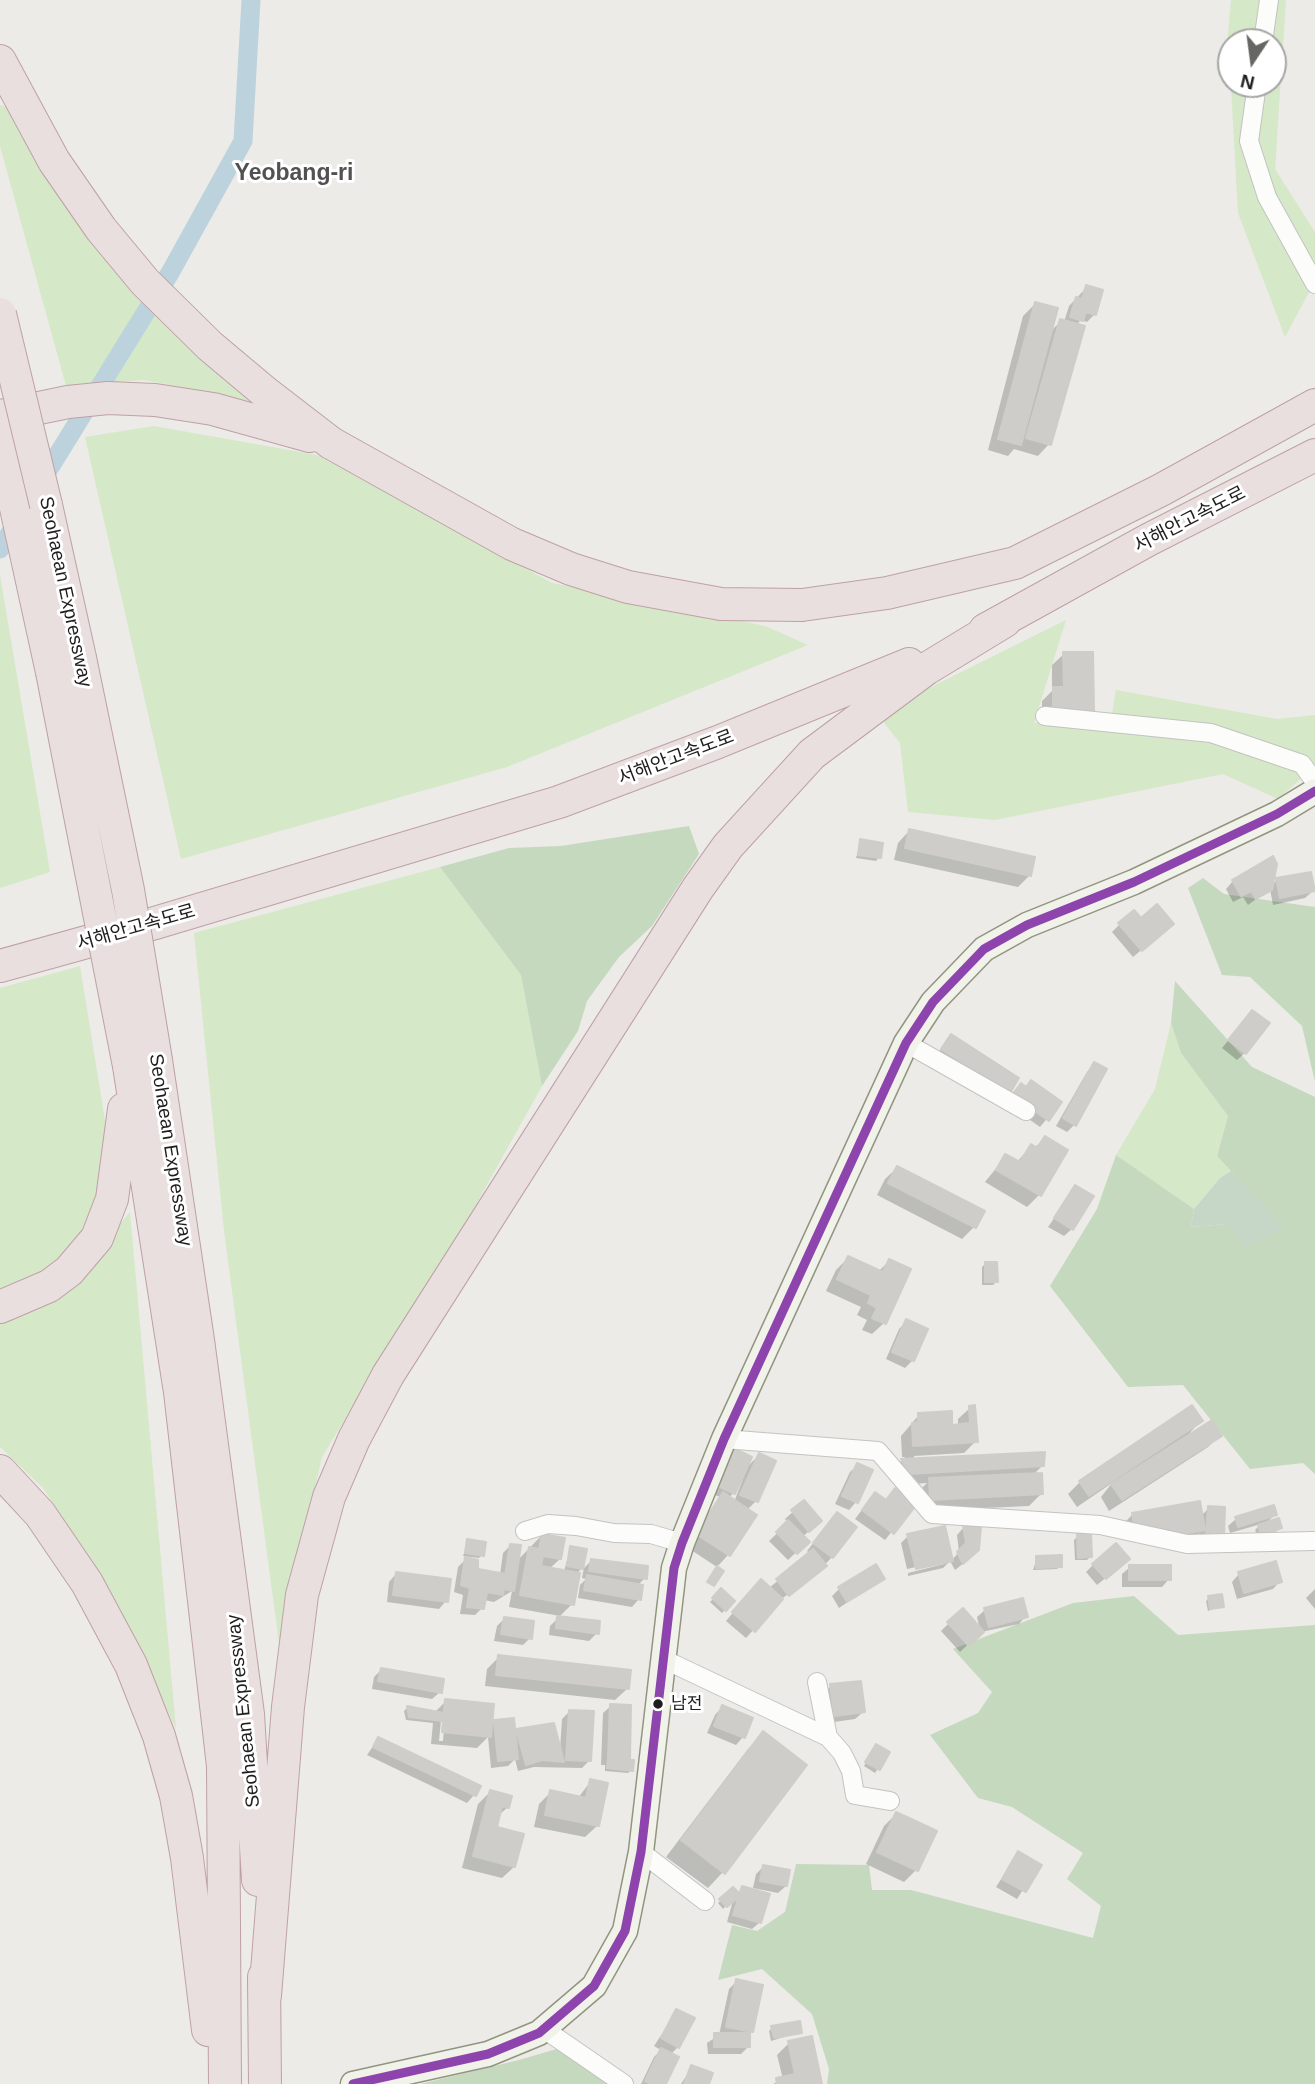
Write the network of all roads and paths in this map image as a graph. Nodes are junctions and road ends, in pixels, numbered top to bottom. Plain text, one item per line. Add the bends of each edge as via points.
1 (1269, 0) edge
2 (1265, 28) edge
3 (0, 61) edge
4 (1255, 98) edge
5 (1315, 284) edge
6 (0, 314) edge
7 (1315, 405) edge
8 (0, 416) edge
9 (0, 435) edge
10 (331, 443) junction
11 (1315, 455) edge
12 (1005, 621) junction
13 (66, 665) junction
14 (1045, 716) dead end
15 (1315, 782) edge
16 (1315, 791) edge
17 (0, 966) edge
18 (906, 1043) junction
19 (143, 1063) junction
20 (1026, 1111) dead end
21 (0, 1307) edge
22 (724, 1439) junction
23 (0, 1471) edge
24 (525, 1531) dead end
25 (1313, 1541) dead end
26 (682, 1543) junction
27 (662, 1658) junction
28 (817, 1682) dead end
29 (828, 1737) junction
30 (890, 1801) dead end
31 (641, 1852) junction
32 (705, 1901) dead end
33 (265, 1996) junction
34 (215, 1999) junction
35 (544, 2029) junction
36 (212, 2084) edge
37 (225, 2084) edge
38 (265, 2084) edge
39 (354, 2084) edge
40 (624, 2084) edge

1 - 2 street
3 - 10 highway via 54,161 101,229 210,346
4 - 5 street via 1249,141 1267,197
6 - 13 highway, Seohaean Expressway, bridge via 46,505
7 - 10 highway, 서해안고속도로 via 1015,564 859,598 776,606 661,595 571,569 512,544
8 - 10 highway via 68,402 155,400 213,409
9 - 13 highway, Seohaean Expressway via 20,526
11 - 12 highway, 서해안고속도로 via 1148,540
12 - 17 highway, 서해안고속도로 via 855,688 559,802
12 - 33 highway via 926,669 841,730 812,754 728,846 387,1375 329,1497 302,1595 288,1707
13 - 19 highway, Seohaean Expressway, bridge via 128,890
14 - 15 street via 1212,733 1302,764
16 - 18 main road via 1277,814 1134,882 1027,925 984,949 933,1003
18 - 20 street
18 - 22 main road
19 - 21 highway via 97,1238 69,1271 49,1286
19 - 33 highway, Seohaean Expressway via 198,1340 248,1714
19 - 34 highway, Seohaean Expressway via 223,1766
22 - 25 street via 878,1451 932,1514 1100,1525 1187,1544
22 - 26 main road
23 - 34 highway via 40,1514 88,1583 131,1665 159,1735 176,1796
24 - 26 street via 548,1524 576,1526 651,1534
26 - 27 main road via 674,1568
27 - 29 street
27 - 31 main road
28 - 29 street
29 - 30 street via 852,1771 855,1795
31 - 32 street
31 - 35 main road via 625,1931 594,1986
33 - 38 highway
34 - 36 highway
34 - 37 highway
35 - 39 main road via 488,2054
35 - 40 street

